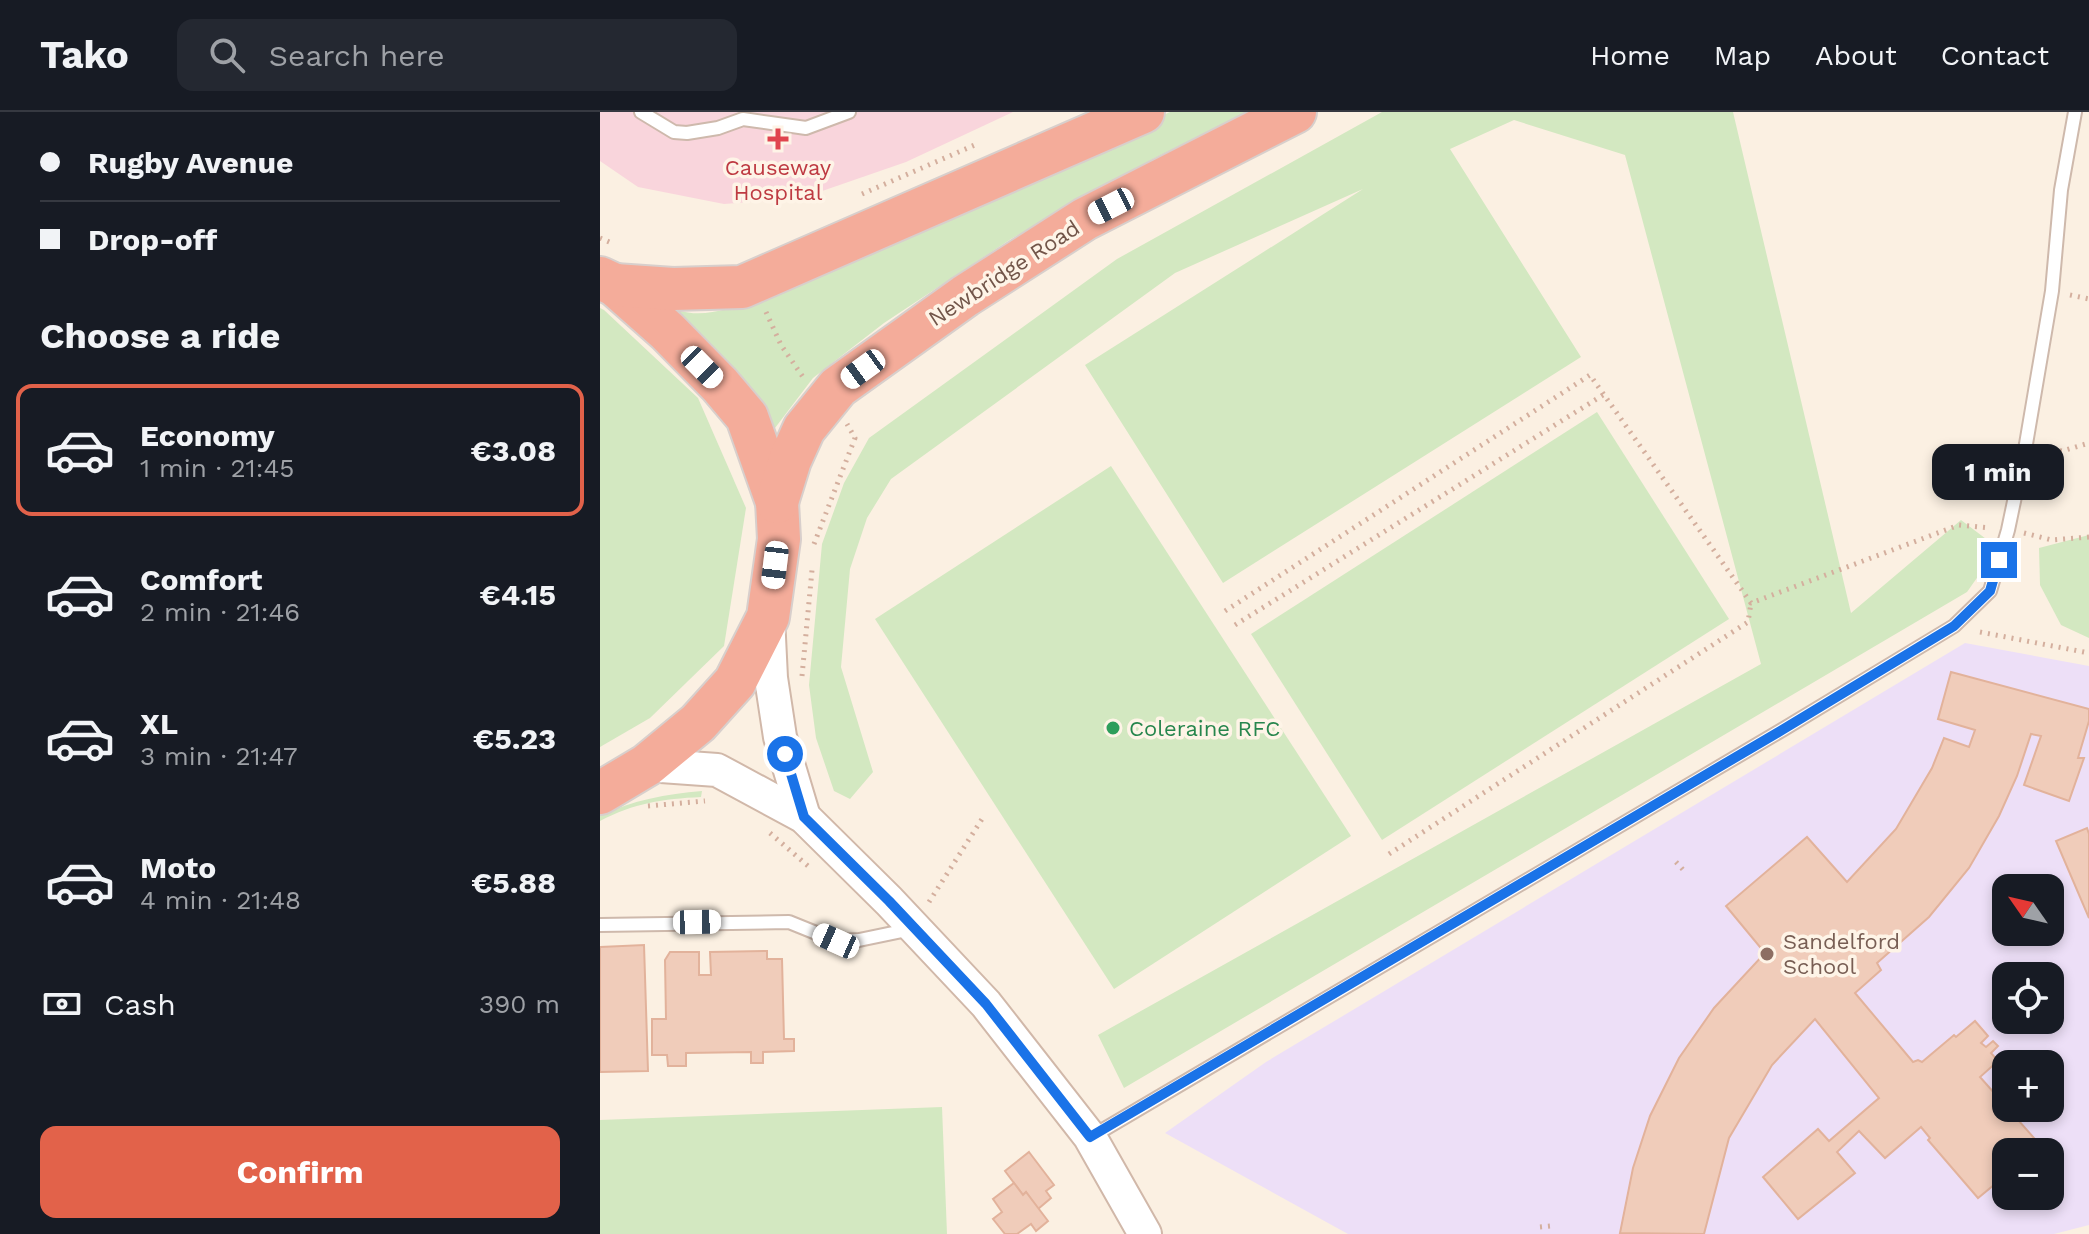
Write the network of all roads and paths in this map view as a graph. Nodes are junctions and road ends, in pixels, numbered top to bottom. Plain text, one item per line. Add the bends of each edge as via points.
1 (641, 112) edge
2 (849, 112) edge
3 (1143, 112) edge
4 (1295, 112) edge
5 (2075, 112) edge
6 (607, 282) edge
7 (761, 300) dead end
8 (806, 382) dead end
9 (1603, 395) junction
10 (855, 438) dead end
11 (2089, 443) edge
12 (2026, 444) junction
13 (777, 502) junction
14 (2008, 530) junction
15 (2089, 537) edge
16 (814, 544) dead end
17 (813, 559) dead end
18 (1751, 603) junction
19 (1225, 611) dead end
20 (768, 617) junction
21 (1235, 625) dead end
22 (1980, 632) dead end
23 (2089, 653) edge
24 (801, 684) dead end
25 (647, 765) junction
26 (600, 793) edge
27 (709, 801) dead end
28 (644, 807) dead end
29 (804, 817) junction
30 (982, 819) dead end
31 (1389, 854) dead end
32 (1676, 862) dead end
33 (1686, 873) dead end
34 (920, 918) junction
35 (600, 925) edge
36 (1090, 1137) junction
37 (1550, 1226) dead end
38 (1540, 1227) dead end
39 (1145, 1234) edge

1 - 2 lane via 674,132 687,133 743,119 806,128
3 - 6 highway via 742,287 673,289
4 - 13 highway, Newbridge Road via 1085,219 838,387 804,429
5 - 12 lane
6 - 13 highway via 667,331 747,417
7 - 8 path via 781,345
9 - 18 path
9 - 19 path via 1590,375
9 - 21 path
10 - 16 path
11 - 12 path via 2062,451
12 - 14 lane
13 - 20 highway via 779,539
14 - 15 path via 2052,540
14 - 18 path via 1959,525
14 - 36 lane via 1990,591 1954,626
17 - 24 path
18 - 31 path via 1748,622
20 - 25 highway via 735,682 698,723
20 - 29 street via 780,737
22 - 23 path
25 - 26 highway
25 - 29 street via 717,770
27 - 28 path
29 - 34 street
30 - 34 path
32 - 33 path
34 - 35 lane via 859,940 836,941 789,922
34 - 36 street
36 - 39 street
37 - 38 path

